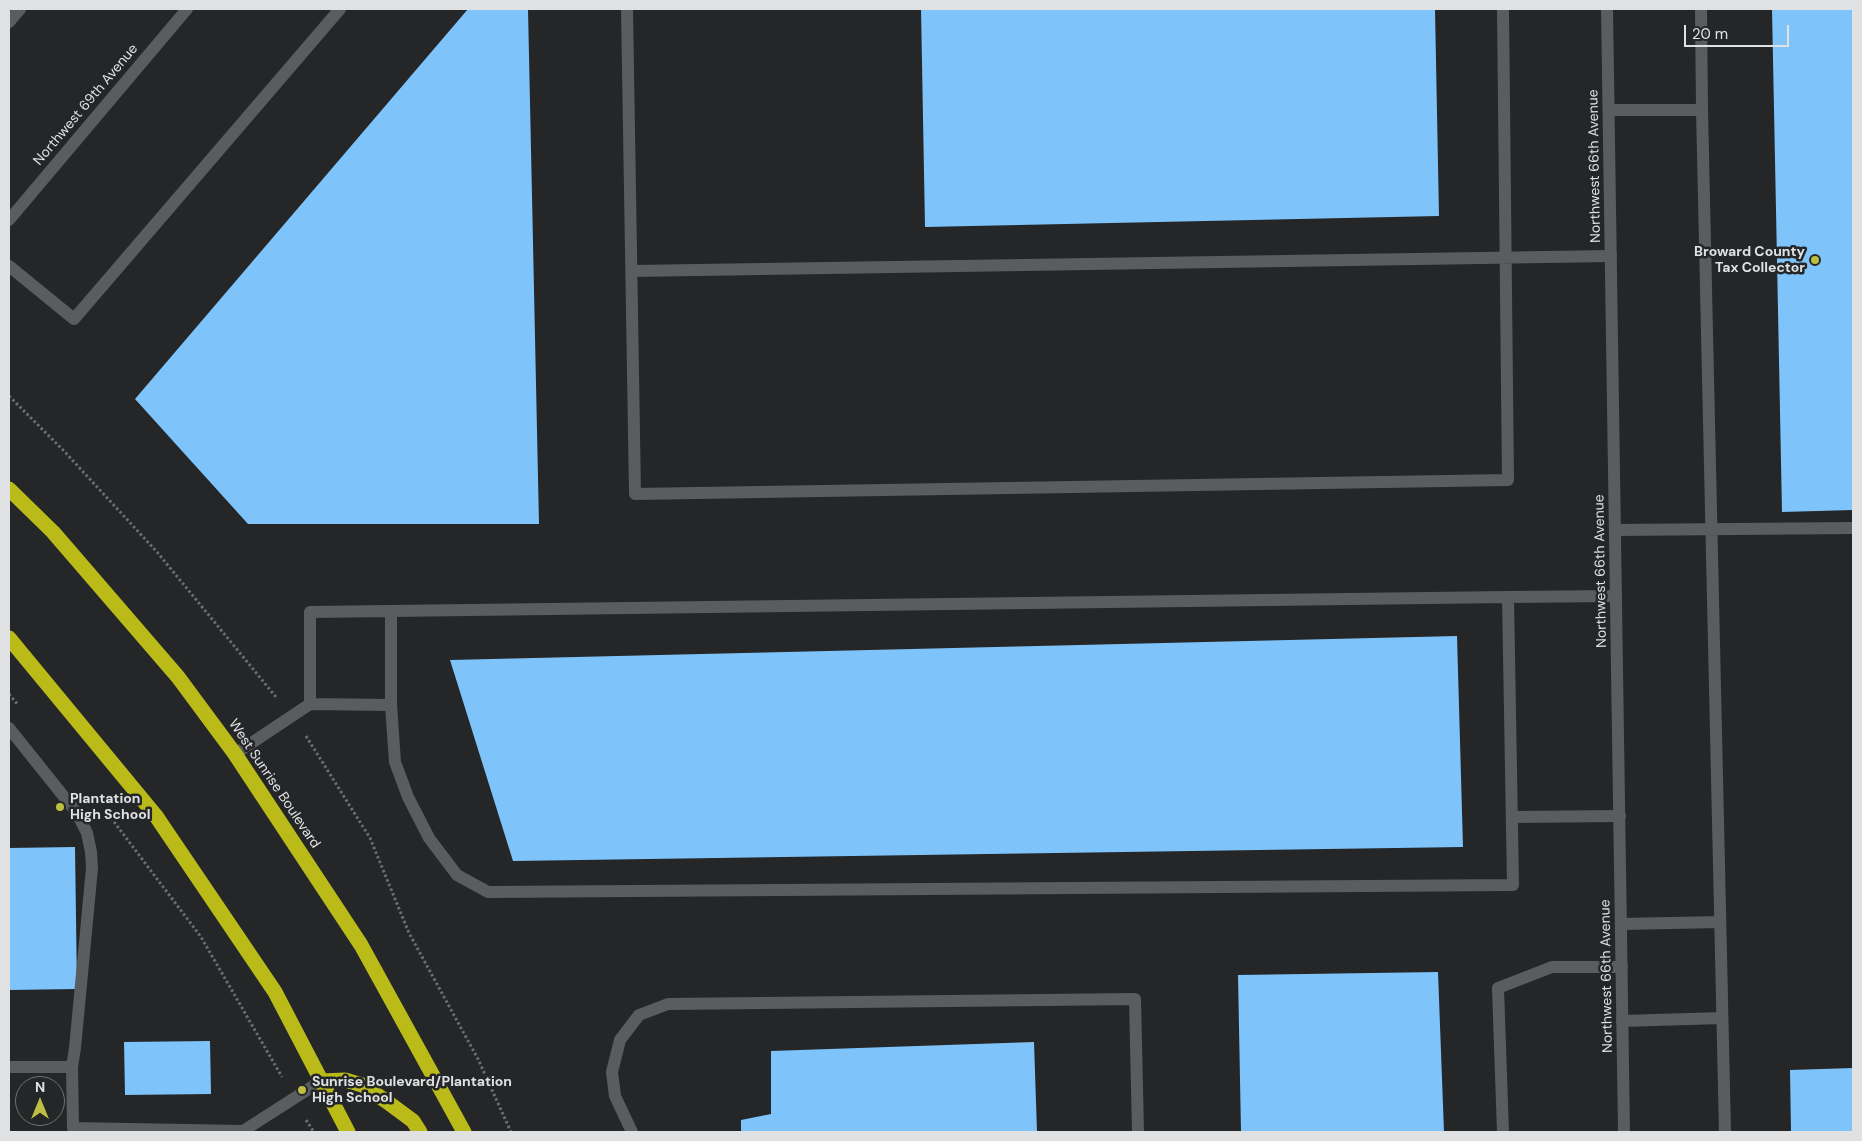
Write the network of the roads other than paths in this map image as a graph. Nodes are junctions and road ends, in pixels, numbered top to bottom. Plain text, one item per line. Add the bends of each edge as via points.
1 (20, 9) edge
2 (186, 9) edge
3 (340, 9) edge
4 (627, 9) edge
5 (1503, 9) edge
6 (1607, 9) edge
7 (1701, 9) edge
8 (9, 22) edge
9 (1609, 110) junction
10 (1702, 110) junction
11 (9, 220) edge
12 (1611, 256) junction
13 (1505, 257) junction
14 (9, 266) edge
15 (632, 271) junction
16 (9, 489) edge
17 (1853, 528) edge
18 (1615, 530) junction
19 (1711, 530) junction
20 (1616, 596) junction
21 (1508, 597) junction
22 (391, 611) junction
23 (9, 638) edge
24 (310, 704) junction
25 (391, 705) junction
26 (9, 728) edge
27 (235, 754) junction
28 (1620, 816) junction
29 (1512, 817) junction
30 (1720, 922) junction
31 (1621, 924) junction
32 (1622, 967) junction
33 (1722, 1018) junction
34 (1622, 1021) junction
35 (9, 1066) edge
36 (72, 1067) junction
37 (321, 1081) junction
38 (73, 1130) edge
39 (243, 1131) edge
40 (348, 1132) edge
41 (420, 1132) edge
42 (464, 1132) edge
43 (632, 1132) edge
44 (1138, 1132) edge
45 (1503, 1132) edge
46 (1624, 1132) edge
47 (1725, 1132) edge

1 - 8 street
2 - 11 street, Northwest 69th Avenue
3 - 14 street via 74,319
4 - 15 street
5 - 13 street
6 - 9 street, Northwest 66th Avenue
7 - 10 street
9 - 10 street
9 - 12 street, Northwest 66th Avenue
10 - 19 street
12 - 13 street
12 - 18 street, Northwest 66th Avenue
13 - 15 street
13 - 15 street via 1508,480 705,493 635,494
16 - 27 highway, West Sunrise Boulevard via 53,532 178,677
17 - 19 street
18 - 19 street
18 - 20 street, Northwest 66th Avenue
19 - 30 street
20 - 21 street
20 - 28 street, Northwest 66th Avenue
21 - 22 street
21 - 29 street
22 - 24 street via 310,612
22 - 25 street
23 - 37 highway via 156,816 275,992
24 - 25 street
24 - 27 street
25 - 29 street via 395,762 429,838 457,875 488,892 1513,884
26 - 36 street via 77,813 87,833 91,852
27 - 42 highway, West Sunrise Boulevard via 361,945
28 - 29 street
28 - 31 street, Northwest 66th Avenue
30 - 31 street
30 - 33 street
31 - 32 street, Northwest 66th Avenue
32 - 34 street, Northwest 66th Avenue
32 - 45 street via 1552,967 1498,988
33 - 34 street
33 - 47 street
34 - 46 street, Northwest 66th Avenue
35 - 36 street
36 - 38 street
37 - 39 street
37 - 40 highway
37 - 41 highway via 345,1080 362,1086 413,1121
38 - 39 street
43 - 44 street via 615,1096 612,1072 620,1040 639,1015 668,1004 1135,999

